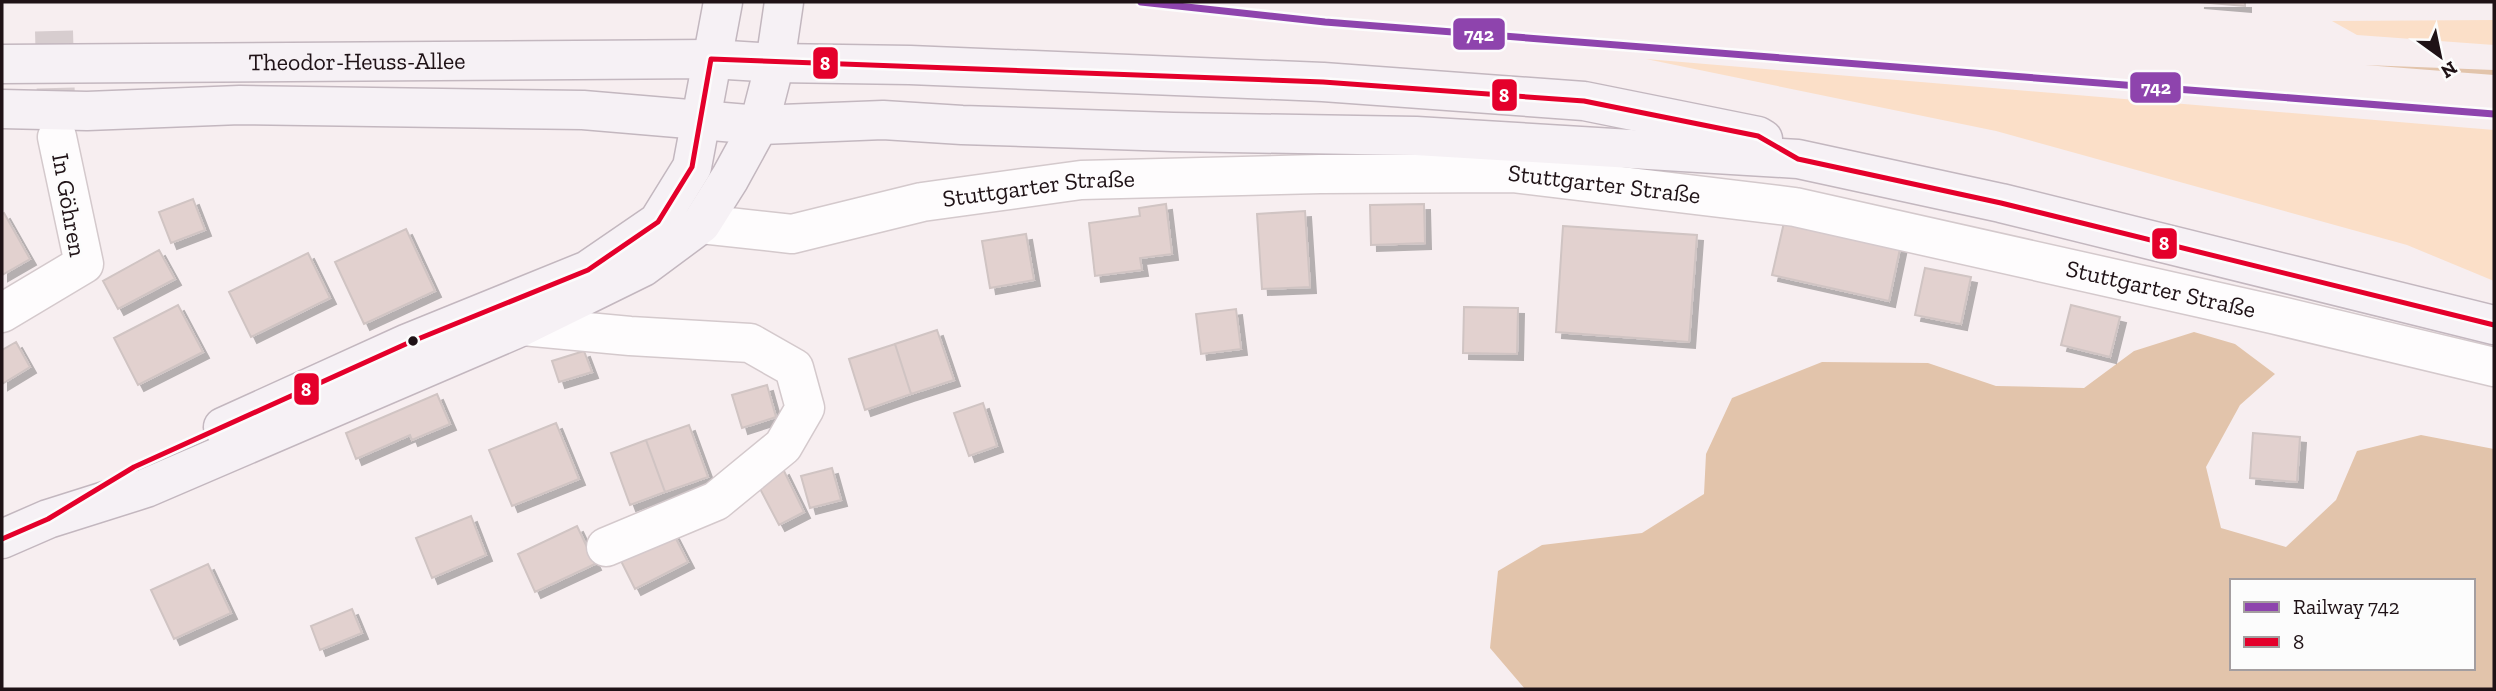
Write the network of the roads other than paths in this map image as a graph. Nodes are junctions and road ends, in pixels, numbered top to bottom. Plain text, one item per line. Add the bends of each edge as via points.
1 (723, 2) edge
2 (784, 2) edge
3 (711, 59) junction
4 (775, 63) junction
5 (2, 64) edge
6 (2, 110) edge
7 (700, 122) junction
8 (759, 125) junction
9 (57, 137) tunnel mouth
10 (1798, 159) junction
11 (701, 224) junction
12 (2, 313) edge
13 (2494, 324) edge
14 (523, 326) junction
15 (2494, 367) edge
16 (48, 519) junction
17 (2, 539) edge
18 (606, 547) dead end

1 - 3 main road
2 - 4 main road
3 - 4 main road, Theodor-Heuss-Allee
3 - 5 main road, Theodor-Heuss-Allee
3 - 7 main road
4 - 8 main road
4 - 10 main road, Theodor-Heuss-Allee via 1309,81 1584,101 1758,136
6 - 7 main road, Theodor-Heuss-Allee via 240,105 583,110
7 - 8 main road, Theodor-Heuss-Allee
7 - 16 main road via 692,167 658,222 588,270 408,343 146,462
8 - 10 main road, Theodor-Heuss-Allee via 883,120 1416,136
8 - 11 main road
9 - 12 street, In Göhren via 84,264
10 - 13 main road via 2001,203
11 - 14 main road via 643,267
11 - 15 street, Stuttgarter Straße via 792,234 922,202 1081,180 1512,173 1795,207
14 - 16 main road via 146,488
14 - 18 street via 629,337 750,342 794,368 805,408 783,446 716,501
16 - 17 main road

